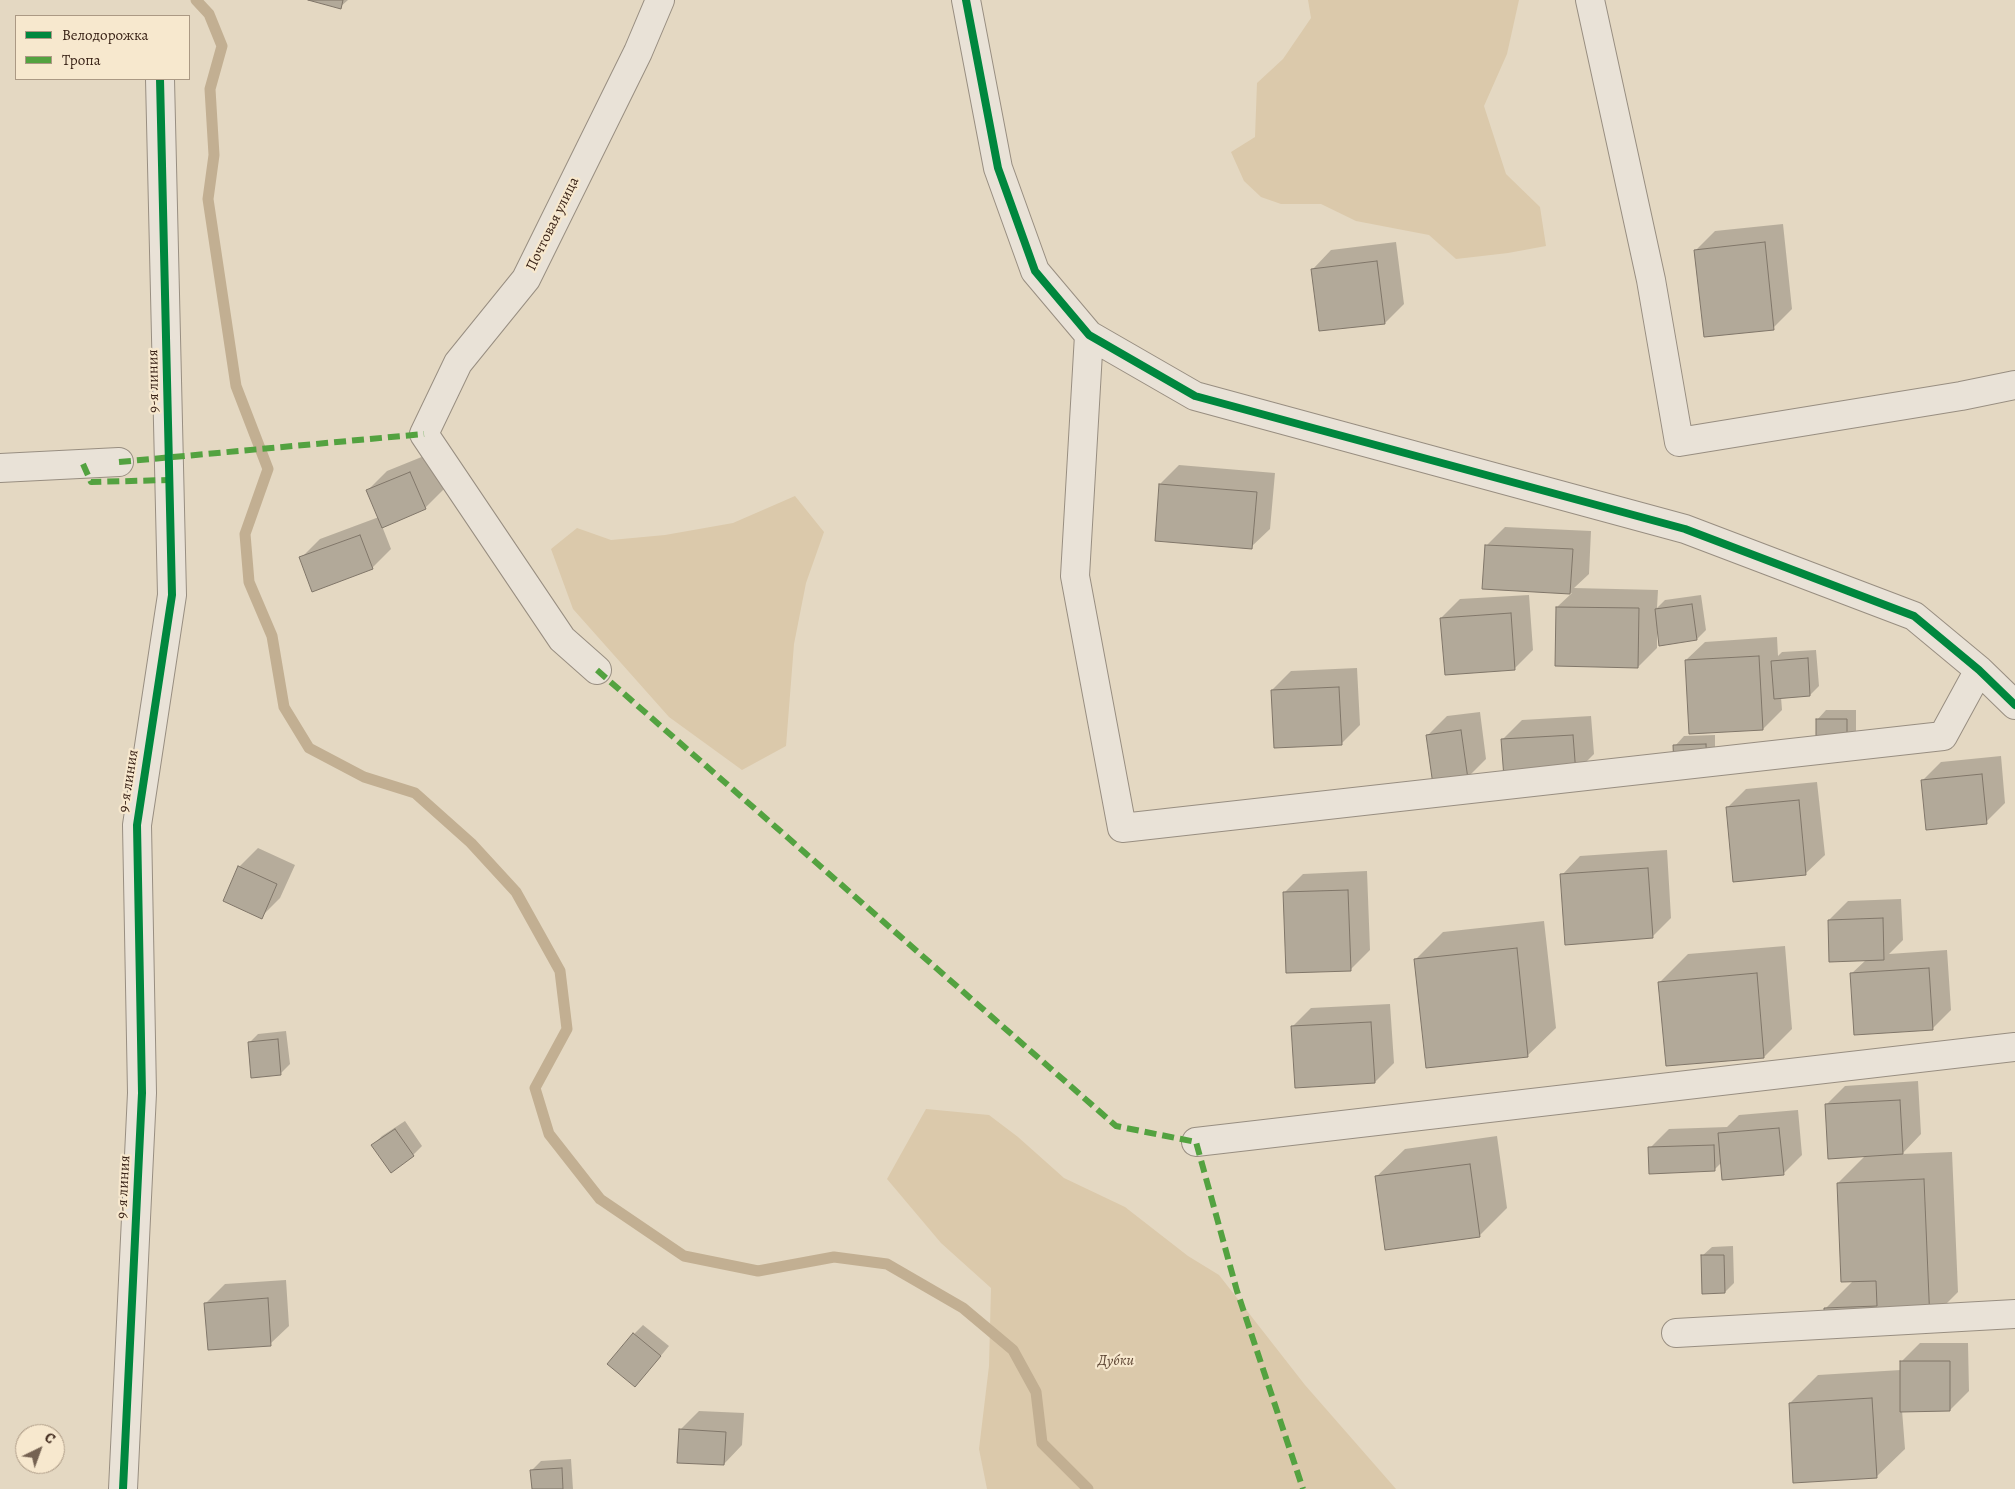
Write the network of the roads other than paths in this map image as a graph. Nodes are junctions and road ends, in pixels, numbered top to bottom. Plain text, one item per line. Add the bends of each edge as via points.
1 (660, 0) edge
2 (966, 0) edge
3 (1590, 0) edge
4 (160, 80) edge
5 (1089, 335) junction
6 (2015, 385) edge
7 (119, 462) dead end
8 (0, 468) edge
9 (597, 670) dead end
10 (1979, 670) junction
11 (2015, 705) edge
12 (2015, 1047) edge
13 (1196, 1142) dead end
14 (2015, 1314) edge
15 (1676, 1333) dead end
16 (123, 1489) edge

1 - 9 street, Почтовая улица via 638,52 526,279 458,363 424,434 562,639
2 - 5 street via 998,168 1034,271
3 - 6 street via 1651,280 1678,442
4 - 16 street, 9-я линия via 172,595 136,825 142,1093
5 - 10 street via 1194,396 1685,529 1914,616
5 - 10 street via 1076,576 1122,828 1942,736
7 - 8 street
10 - 11 street
12 - 13 street
14 - 15 street

